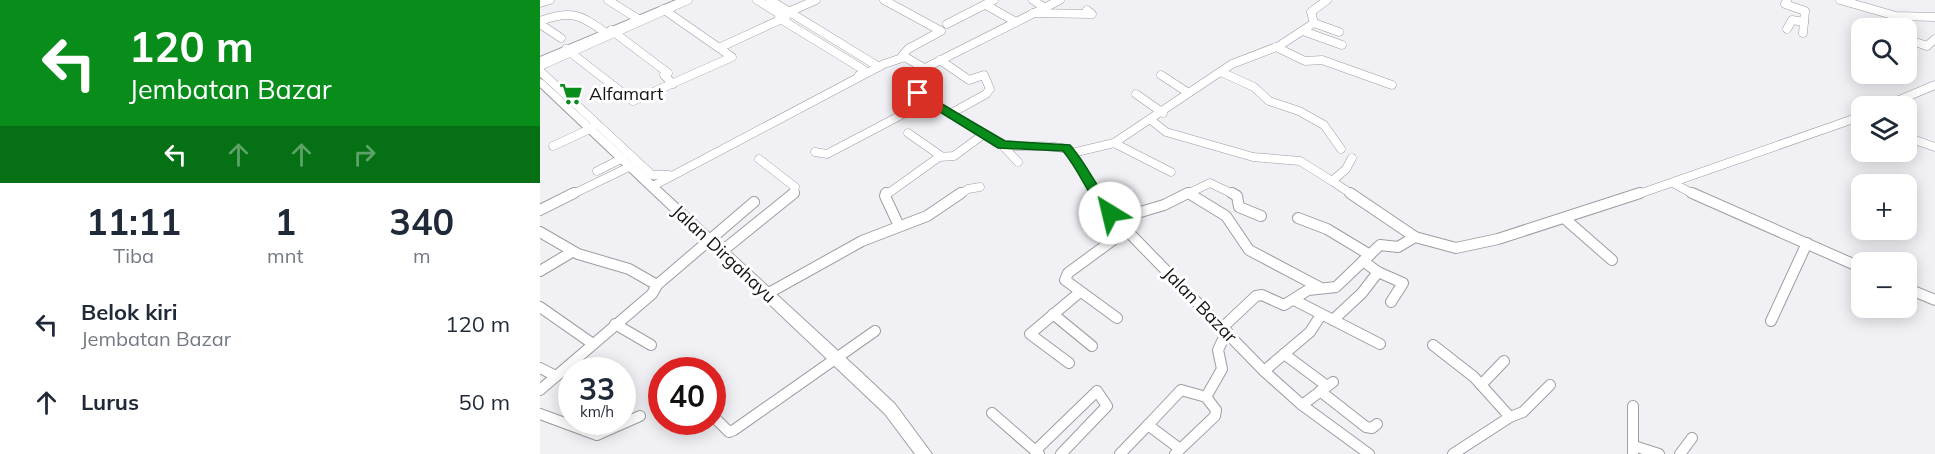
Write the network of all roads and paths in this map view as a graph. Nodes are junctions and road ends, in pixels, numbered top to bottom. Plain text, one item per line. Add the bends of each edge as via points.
1 (608, 0) edge
2 (676, 0) edge
3 (683, 0) edge
4 (688, 0) edge
5 (757, 0) edge
6 (763, 0) edge
7 (770, 0) edge
8 (775, 0) edge
9 (816, 0) edge
10 (884, 0) edge
11 (994, 0) edge
12 (1033, 0) edge
13 (1060, 0) edge
14 (1327, 0) edge
15 (1786, 0) edge
16 (1840, 0) edge
17 (986, 4) junction
18 (1045, 8) junction
19 (664, 9) junction
20 (1088, 10) dead end
21 (788, 14) junction
22 (1033, 14) junction
23 (1935, 17) edge
24 (637, 18) junction
25 (540, 22) edge
26 (1016, 22) junction
27 (1804, 22) junction
28 (1314, 23) junction
29 (947, 24) dead end
30 (1787, 29) dead end
31 (609, 31) junction
32 (1303, 31) junction
33 (1339, 33) dead end
34 (1803, 33) dead end
35 (561, 38) dead end
36 (1935, 39) edge
37 (1917, 42) edge
38 (1342, 45) dead end
39 (1932, 46) edge
40 (721, 47) junction
41 (1276, 47) junction
42 (567, 50) junction
43 (902, 56) junction
44 (540, 59) edge
45 (940, 60) junction
46 (540, 66) edge
47 (878, 67) junction
48 (925, 68) junction
49 (540, 71) edge
50 (1221, 72) junction
51 (1161, 75) dead end
52 (540, 82) edge
53 (673, 84) junction
54 (1392, 85) dead end
55 (1935, 86) edge
56 (1187, 92) junction
57 (1136, 94) dead end
58 (1910, 96) edge
59 (928, 100) junction
60 (1162, 113) junction
61 (950, 114) junction
62 (1151, 120) junction
63 (1851, 122) edge
64 (592, 128) junction
65 (908, 133) dead end
66 (984, 134) junction
67 (1917, 141) edge
68 (1114, 143) junction
69 (1002, 145) junction
70 (553, 146) dead end
71 (1935, 147) edge
72 (1341, 149) dead end
73 (815, 152) dead end
74 (1072, 153) junction
75 (941, 156) junction
76 (1352, 158) dead end
77 (759, 159) dead end
78 (627, 162) junction
79 (1018, 162) dead end
80 (597, 171) dead end
81 (1171, 172) dead end
82 (1332, 181) junction
83 (1673, 183) junction
84 (653, 186) junction
85 (980, 187) dead end
86 (1190, 194) junction
87 (754, 202) dead end
88 (1239, 207) junction
89 (540, 210) edge
90 (1226, 216) junction
91 (1261, 216) dead end
92 (1298, 218) dead end
93 (1564, 218) junction
94 (1117, 219) junction
95 (899, 226) junction
96 (1121, 233) junction
97 (542, 236) edge
98 (1415, 237) junction
99 (709, 241) junction
100 (1807, 243) junction
101 (572, 252) junction
102 (721, 252) junction
103 (1366, 258) junction
104 (1612, 260) dead end
105 (1851, 263) edge
106 (540, 271) edge
107 (1378, 272) junction
108 (657, 285) junction
109 (1320, 288) junction
110 (1080, 292) junction
111 (1917, 293) edge
112 (767, 294) junction
113 (1294, 300) junction
114 (1935, 300) edge
115 (1391, 302) dead end
116 (540, 307) edge
117 (1053, 314) junction
118 (1321, 315) junction
119 (1117, 318) dead end
120 (1333, 320) junction
121 (1771, 321) dead end
122 (615, 324) junction
123 (1225, 329) junction
124 (874, 331) dead end
125 (593, 344) junction
126 (1380, 344) dead end
127 (651, 345) dead end
128 (1433, 345) dead end
129 (1092, 346) dead end
130 (1284, 354) junction
131 (835, 357) junction
132 (1504, 362) dead end
133 (1069, 363) dead end
134 (540, 368) edge
135 (1264, 371) junction
136 (556, 376) junction
137 (1481, 385) junction
138 (1550, 385) dead end
139 (1327, 386) junction
140 (540, 390) edge
141 (1206, 397) junction
142 (1302, 405) junction
143 (1633, 406) dead end
144 (992, 413) dead end
145 (540, 414) edge
146 (640, 416) dead end
147 (1510, 417) junction
148 (1377, 424) dead end
149 (1148, 425) junction
150 (726, 429) edge
151 (1692, 438) dead end
152 (1634, 450) edge
153 (1178, 451) edge
154 (1037, 452) edge
155 (924, 454) edge
156 (1061, 454) edge
157 (1120, 454) edge
158 (1369, 454) edge
159 (1453, 454) edge
160 (1659, 454) edge
161 (1680, 454) edge

1 - 24 street
2 - 24 street
3 - 19 main road
4 - 19 street
5 - 21 street via 783,16 779,18
6 - 21 street
7 - 21 street
8 - 21 street
9 - 21 street
10 - 43 street via 941,32
11 - 17 street
12 - 18 street
13 - 18 street
14 - 28 street via 1311,12
15 - 27 street via 1785,4 1805,11
16 - 23 street via 1896,16
17 - 26 street
17 - 29 street
18 - 22 street
19 - 24 main road
19 - 31 street
19 - 40 street
20 - 22 street via 1092,14
21 - 40 street
21 - 47 street
21 - 47 street
21 - 49 street via 865,72 662,177 645,169
22 - 26 street
24 - 31 main road
25 - 31 street via 566,12
25 - 35 street
26 - 45 street
27 - 30 street via 1792,21
27 - 34 street
28 - 32 street
28 - 33 street
31 - 42 main road
31 - 44 street
31 - 53 street via 668,73 664,75
32 - 38 street
32 - 41 street
36 - 39 street
37 - 39 street
40 - 53 street via 732,57
41 - 50 street
41 - 54 street via 1305,61 1328,61
42 - 44 main road
42 - 46 street
42 - 53 street via 633,101
43 - 47 street
43 - 48 street
45 - 48 street
45 - 61 street via 969,80 984,75 990,89
47 - 84 street
48 - 59 street via 934,75 916,91
50 - 56 street
50 - 72 street via 1254,87 1269,101 1324,125
51 - 56 street
52 - 64 main road, Jalan Dirgahayu
55 - 58 street
56 - 60 street
57 - 60 street
59 - 61 street
59 - 73 street via 827,154
60 - 62 street
61 - 66 street
62 - 68 street
62 - 82 street via 1166,132 1253,157 1300,161
63 - 83 street
64 - 70 street
64 - 78 main road, Jalan Dirgahayu
65 - 75 street
66 - 69 street
66 - 75 street via 954,156
67 - 71 street
68 - 74 street
68 - 81 street
69 - 74 street via 1062,146
69 - 79 street
74 - 94 street, Jalan Bazar via 1099,200
75 - 95 street via 887,192 885,196
76 - 82 street
77 - 102 street via 795,187 794,194
78 - 80 street
78 - 84 main road, Jalan Dirgahayu
78 - 89 street
82 - 98 street
83 - 93 street
83 - 100 street via 1707,202
84 - 99 main road, Jalan Dirgahayu
85 - 95 street via 968,189 927,216
86 - 88 street via 1212,183 1238,198
86 - 90 street
86 - 94 street
87 - 99 street
88 - 90 street
88 - 91 street
90 - 109 street via 1249,250
92 - 103 street via 1335,233
93 - 98 street via 1461,248
93 - 104 street
94 - 96 street, Jalan Bazar
95 - 112 street via 862,241
96 - 110 street via 1065,277
96 - 123 street, Jalan Bazar
97 - 101 street
98 - 103 street via 1398,247 1380,245
99 - 102 main road, Jalan Dirgahayu
99 - 108 street
100 - 105 street
100 - 121 street via 1797,271 1778,298
101 - 106 street
101 - 108 street via 623,267
102 - 112 main road, Jalan Dirgahayu
103 - 107 street
103 - 109 street via 1336,287
107 - 115 street via 1403,283
107 - 120 street
108 - 122 street via 652,294
109 - 113 street via 1308,290
110 - 117 street
110 - 119 street
111 - 114 street
112 - 131 main road, Jalan Dirgahayu
113 - 118 street
113 - 123 street via 1281,305 1256,296
116 - 125 street
117 - 129 street
117 - 133 street via 1030,334
118 - 120 street
118 - 130 street via 1310,332
120 - 126 street
122 - 125 street
122 - 127 street
123 - 135 street, Jalan Bazar
123 - 141 street via 1218,350 1222,369
124 - 131 street
125 - 136 street
128 - 137 street
130 - 135 street
130 - 139 street
131 - 150 street via 734,430
131 - 155 main road, Jalan Dirgahayu via 906,428
132 - 137 street
134 - 136 street
135 - 142 street, Jalan Bazar
136 - 140 street
137 - 147 street
138 - 147 street via 1523,412
139 - 142 street
139 - 148 street via 1366,427
141 - 149 street via 1182,390
141 - 153 street via 1216,410 1215,416
142 - 158 street, Jalan Bazar
143 - 152 street
144 - 154 street
145 - 146 street via 597,435
147 - 159 street
149 - 153 street
149 - 157 street
151 - 161 street
152 - 160 street
154 - 156 street via 1097,391 1107,406

